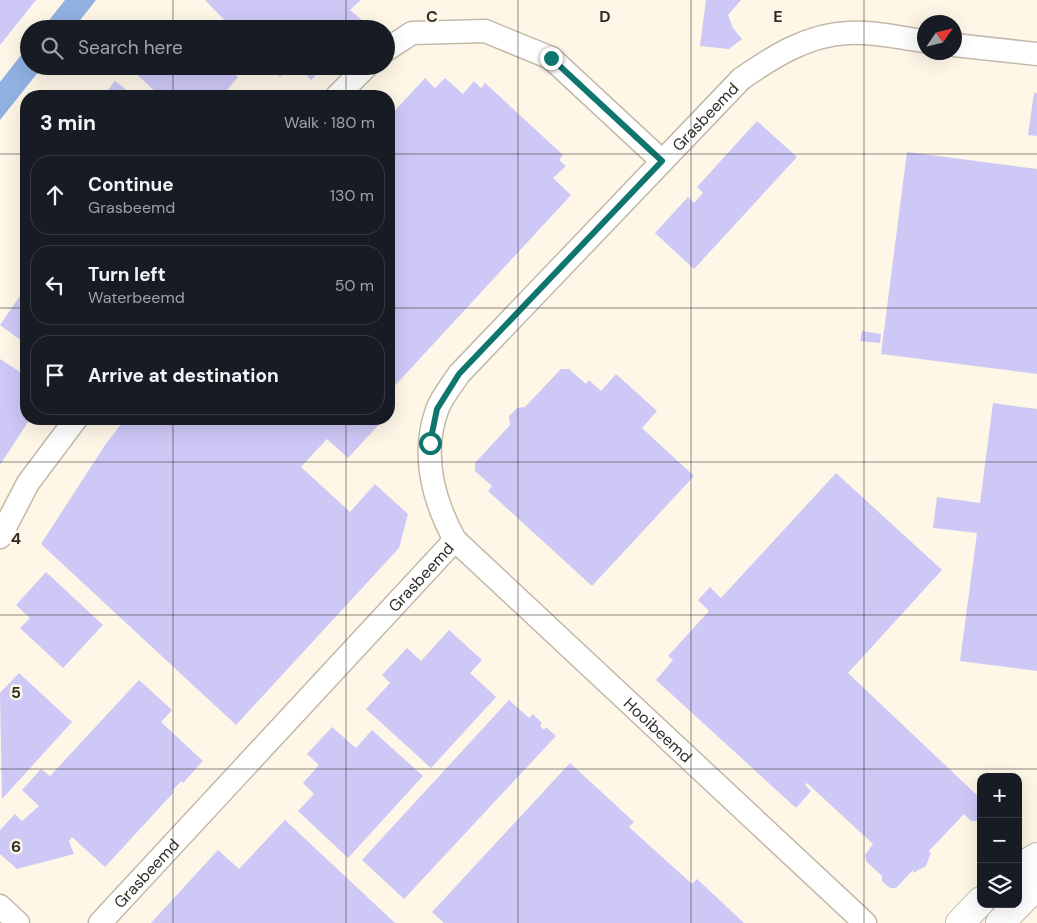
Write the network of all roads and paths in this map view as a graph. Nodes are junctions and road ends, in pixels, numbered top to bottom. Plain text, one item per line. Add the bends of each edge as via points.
1 (917, 40) edge
2 (395, 44) edge
3 (962, 45) edge
4 (1037, 54) edge
5 (358, 75) edge
6 (343, 90) edge
7 (662, 161) junction
8 (72, 425) edge
9 (0, 537) edge
10 (455, 540) junction
11 (1037, 857) edge
12 (1022, 866) edge
13 (1037, 885) edge
14 (977, 905) edge
15 (0, 906) edge
16 (866, 921) edge
17 (18, 923) edge
18 (100, 923) edge
19 (960, 923) edge
20 (1000, 923) edge

1 - 7 street, Grasbeemd via 849,32 814,38 778,53 741,79
2 - 7 street via 412,33 485,31 551,58
3 - 4 street
5 - 6 street
7 - 10 street, Grasbeemd via 459,374 437,409 430,443 429,470 440,514
8 - 9 street via 28,483
10 - 16 street, Hooibeemd
10 - 18 street, Grasbeemd
11 - 12 street
13 - 20 street
14 - 19 street
15 - 17 street

